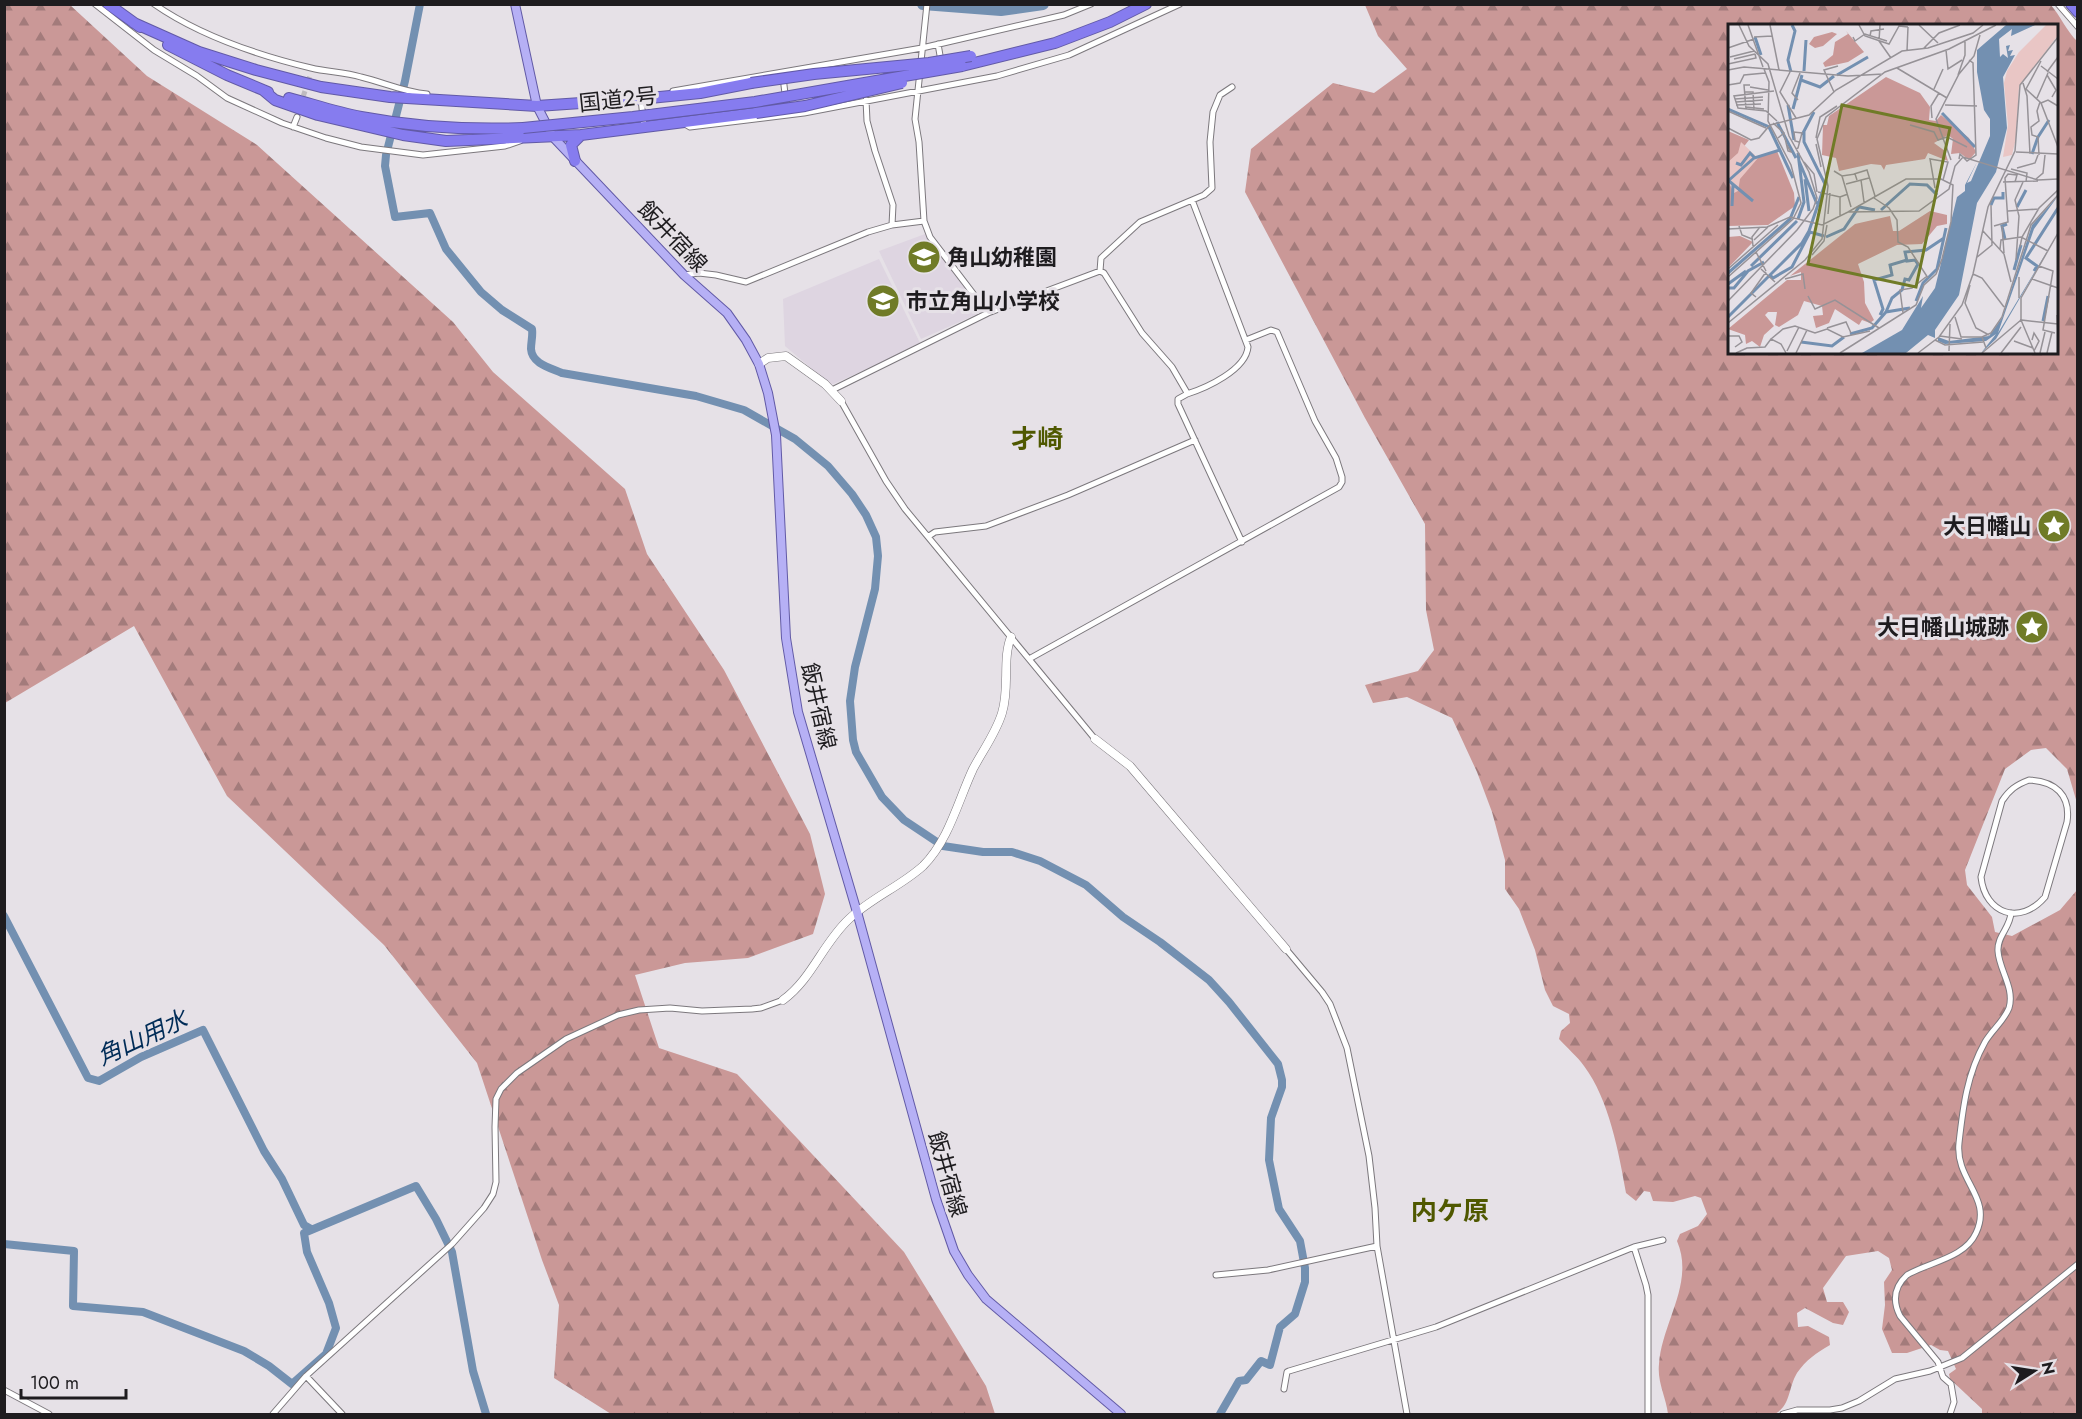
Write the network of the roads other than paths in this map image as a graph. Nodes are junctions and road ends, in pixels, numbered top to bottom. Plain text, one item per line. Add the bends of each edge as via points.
1 (95, 4) edge
2 (108, 4) edge
3 (154, 4) edge
4 (515, 4) edge
5 (927, 4) edge
6 (1091, 4) edge
7 (1146, 4) edge
8 (1180, 4) edge
9 (2058, 4) edge
10 (2071, 4) edge
11 (2078, 12) edge
12 (134, 23) junction
13 (2078, 27) edge
14 (938, 44) junction
15 (922, 48) junction
16 (860, 60) junction
17 (969, 62) junction
18 (312, 69) junction
19 (782, 73) junction
20 (310, 76) tunnel mouth
21 (946, 86) junction
22 (1232, 87) dead end
23 (390, 92) junction
24 (919, 92) junction
25 (640, 99) junction
26 (866, 102) junction
27 (537, 106) junction
28 (788, 115) junction
29 (297, 117) dead end
30 (683, 121) junction
31 (384, 126) junction
32 (644, 126) junction
33 (294, 127) junction
34 (580, 135) junction
35 (538, 136) junction
36 (553, 137) junction
37 (575, 161) junction
38 (1192, 201) junction
39 (924, 221) junction
40 (892, 225) junction
41 (1100, 271) junction
42 (684, 275) junction
43 (988, 313) junction
44 (1246, 340) junction
45 (759, 364) junction
46 (832, 390) junction
47 (1187, 394) junction
48 (841, 400) joint
49 (1195, 440) junction
50 (929, 536) junction
51 (1242, 542) junction
52 (1011, 637) junction
53 (1029, 659) junction
54 (1095, 739) joint
55 (857, 912) junction
56 (2011, 913) junction
57 (1286, 950) joint
58 (783, 1000) joint
59 (1663, 1240) dead end
60 (1377, 1246) junction
61 (1634, 1247) junction
62 (2078, 1264) edge
63 (1216, 1275) dead end
64 (1393, 1339) junction
65 (1941, 1368) junction
66 (306, 1376) junction
67 (1284, 1389) dead end
68 (4, 1390) edge
69 (49, 1414) edge
70 (273, 1414) edge
71 (342, 1414) edge
72 (1121, 1414) edge
73 (1407, 1414) edge
74 (1648, 1414) edge
75 (1783, 1414) edge
76 (1950, 1414) edge

1 - 33 street via 154,50 227,98
2 - 12 highway, 国道2号
3 - 18 street via 235,45
4 - 27 main road, 飯井宿線
5 - 15 street
6 - 14 street via 1056,17
7 - 17 highway via 1055,43 1038,41
8 - 21 street via 1069,55 971,83
9 - 13 street
10 - 11 highway
12 - 23 highway via 199,52 256,70 321,87
12 - 31 highway, 国道2号 via 199,61 263,90
14 - 15 street
14 - 21 street
15 - 16 street
15 - 24 street
16 - 19 street
16 - 26 street
17 - 25 highway, bridge via 814,74
17 - 30 highway, bridge via 944,74 859,94 756,113
17 - 31 highway, 国道2号, bridge via 755,102 633,117 523,128
18 - 20 street
18 - 23 street via 358,76
19 - 25 street
19 - 28 street
21 - 24 street
22 - 38 street via 1220,95 1212,120 1212,188
23 - 27 highway via 468,103
24 - 26 street
24 - 39 street via 915,119
25 - 27 highway
25 - 32 street
26 - 28 street
26 - 40 street via 867,121 893,205
27 - 36 main road, 飯井宿線
28 - 30 street via 690,127
29 - 33 street
30 - 32 highway
31 - 35 highway via 404,135 446,141
32 - 34 highway
33 - 35 street via 381,150 423,155 505,146
34 - 36 highway
34 - 37 highway via 571,145
35 - 36 highway
36 - 37 main road, 飯井宿線
37 - 42 main road, 飯井宿線
38 - 41 street via 1140,222 1101,258
38 - 44 street
39 - 40 street
39 - 43 street via 930,237
40 - 42 street via 746,282 699,273
41 - 43 street
41 - 47 street via 1142,333 1172,367
42 - 45 main road, 飯井宿線 via 727,314
43 - 46 street
44 - 47 street via 1248,354 1240,363 1205,388
44 - 51 street via 1271,330 1277,332 1315,421 1332,449 1342,482
45 - 46 street via 768,358 786,356
45 - 55 main road, 飯井宿線 via 776,435 791,674 798,712
46 - 48 street
47 - 49 street via 1178,399 1178,404
48 - 50 street via 886,481
49 - 50 street via 986,526
49 - 51 street
50 - 52 street
51 - 53 street
52 - 53 street
52 - 55 street via 1007,645 1008,684 1002,715 949,827 922,866
53 - 54 street
54 - 57 street via 1130,766
55 - 58 street via 834,934 807,976
55 - 72 main road, 飯井宿線 via 936,1199 954,1251 986,1299
56 - 56 street via 2028,911 2045,897 2067,822 2066,801 2060,791 2040,781 2018,784 2002,801 1983,866 1982,889 1987,899
56 - 65 street via 1998,947 2009,989 2009,1007 1974,1063 1964,1102 1959,1148 1964,1174 1980,1202 1980,1223 1975,1237 1963,1250 1907,1275 1895,1294 1899,1316
57 - 60 street via 1330,1004 1347,1048 1369,1156
58 - 66 street via 752,1009 670,1008 618,1015 566,1039 517,1073 496,1099 496,1182 484,1208 452,1244
59 - 61 street
60 - 63 street via 1268,1270
60 - 64 street
61 - 64 street via 1436,1327
61 - 74 street via 1648,1295
62 - 65 street via 1978,1347
64 - 67 street via 1289,1371
64 - 73 street
65 - 75 street via 1895,1379 1842,1408
65 - 76 street via 1954,1393
66 - 70 street
66 - 71 street
68 - 69 street

